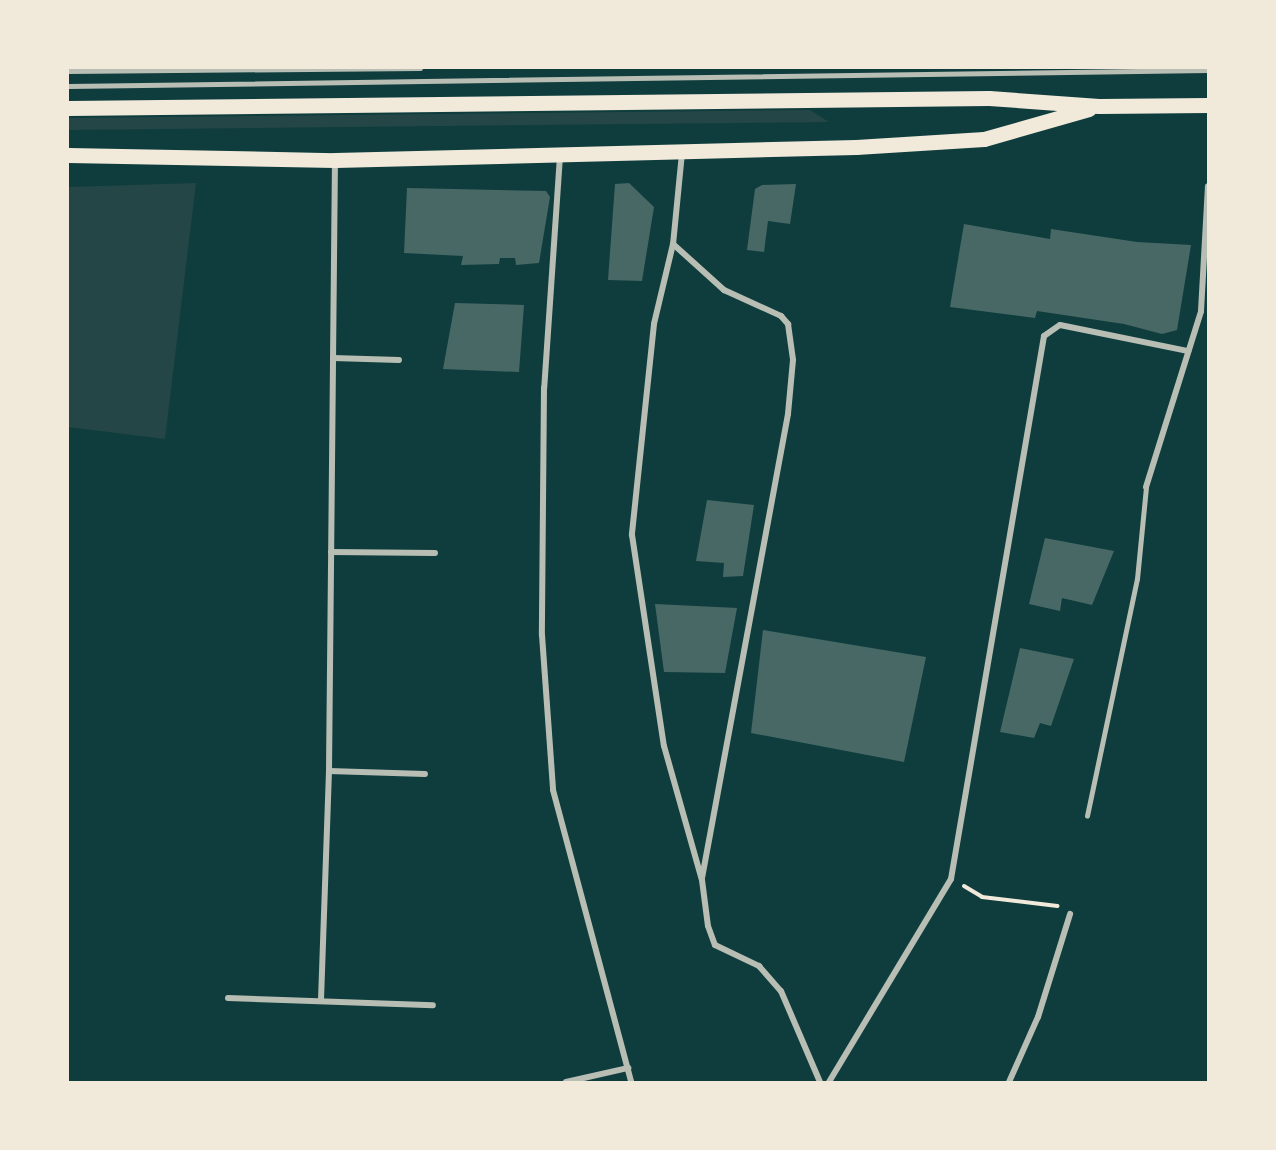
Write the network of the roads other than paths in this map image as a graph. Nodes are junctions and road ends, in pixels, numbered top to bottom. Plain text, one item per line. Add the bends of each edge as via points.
1 (420, 68) edge
2 (1209, 70) edge
3 (68, 71) edge
4 (68, 86) edge
5 (1209, 105) edge
6 (1099, 106) junction
7 (68, 108) edge
8 (682, 153) junction
9 (68, 155) edge
10 (560, 156) junction
11 (334, 160) junction
12 (1209, 186) edge
13 (673, 244) junction
14 (1188, 351) junction
15 (333, 358) junction
16 (399, 360) dead end
17 (1146, 487) joint
18 (331, 552) junction
19 (435, 553) dead end
20 (329, 771) junction
21 (425, 774) dead end
22 (1086, 816) dead end
23 (702, 880) junction
24 (1070, 914) road end
25 (228, 998) dead end
26 (321, 1000) junction
27 (433, 1005) dead end
28 (628, 1068) junction
29 (566, 1083) edge
30 (631, 1083) edge
31 (820, 1083) edge
32 (829, 1083) edge
33 (1010, 1083) edge

1 - 3 lane
2 - 4 lane
5 - 6 main road
6 - 7 main road via 989,98
6 - 8 main road via 984,139
8 - 10 main road
8 - 13 street
9 - 11 main road
10 - 11 main road
10 - 28 street via 544,388 543,635 552,766 558,811
11 - 15 street
12 - 14 street via 1201,311
13 - 23 street via 654,324 632,536 664,746
13 - 23 street via 724,290 781,316 788,324 793,360 788,414
14 - 17 street
14 - 32 street via 1068,326 1060,326 1044,336 951,879
15 - 16 street
15 - 18 street
17 - 22 lane via 1137,579
18 - 19 street
18 - 20 street
20 - 21 street
20 - 26 street
23 - 31 street via 708,926 715,945 759,966 781,991
24 - 33 street via 1035,1026
25 - 26 street
26 - 27 street
28 - 29 street
28 - 30 street

